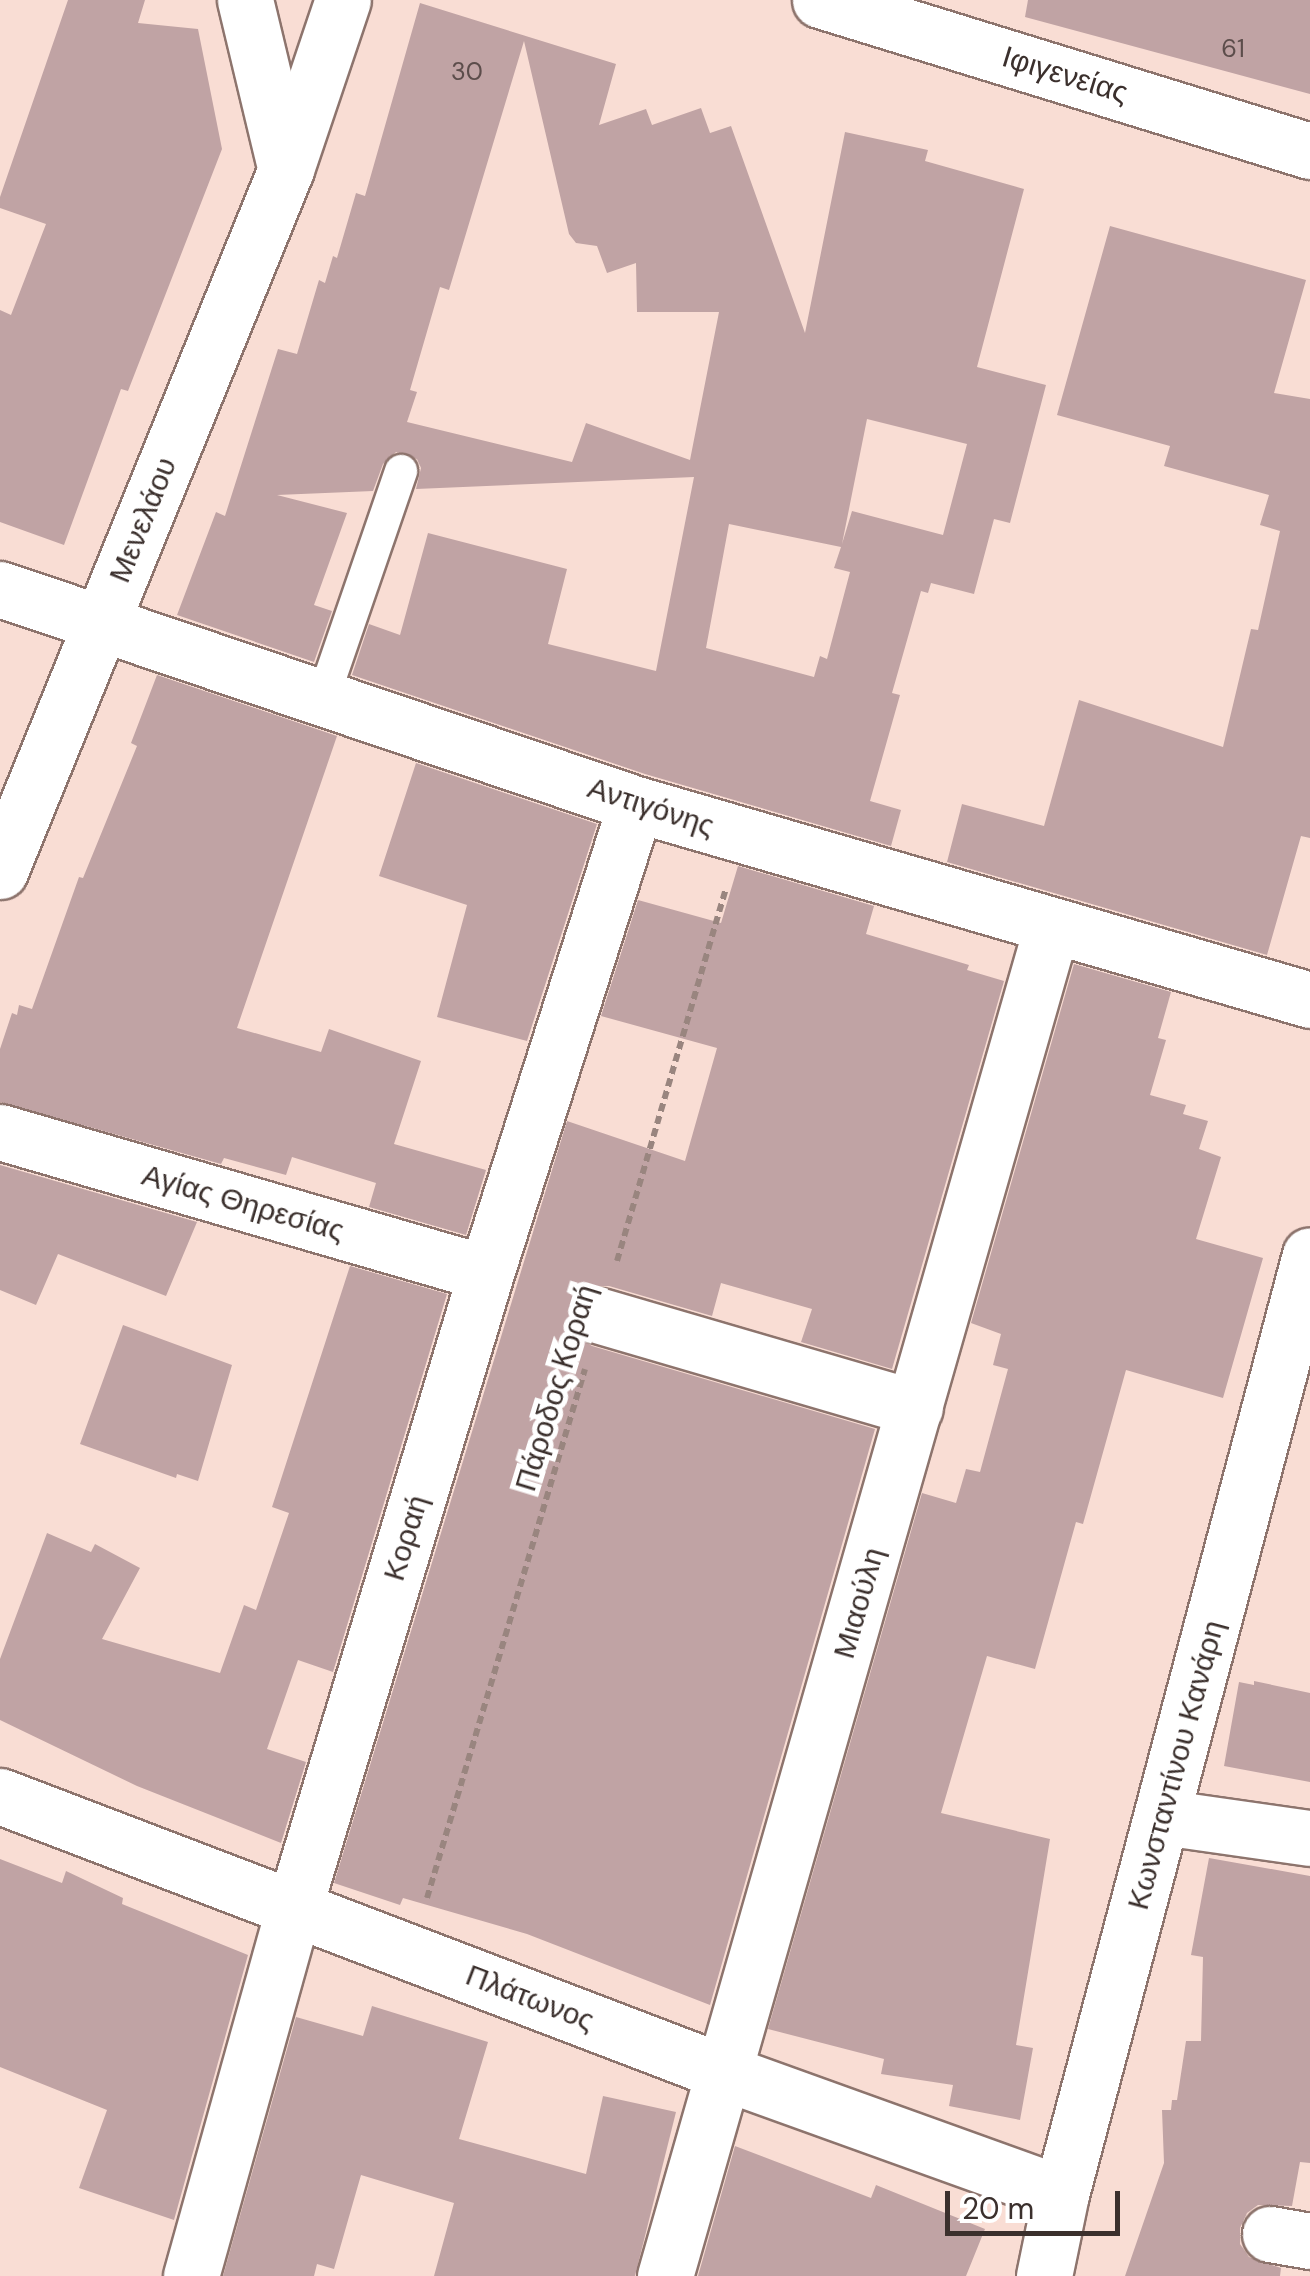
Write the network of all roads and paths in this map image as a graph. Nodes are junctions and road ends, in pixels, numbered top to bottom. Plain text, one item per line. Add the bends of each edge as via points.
1 (245, 0) edge
2 (342, 0) edge
3 (820, 0) edge
4 (1310, 151) edge
5 (286, 169) junction
6 (400, 471) dead end
7 (0, 589) edge
8 (102, 623) junction
9 (324, 696) junction
10 (636, 804) junction
11 (741, 836) junction
12 (0, 871) edge
13 (1051, 928) junction
14 (1310, 1000) edge
15 (0, 1132) edge
16 (1310, 1254) edge
17 (486, 1273) junction
18 (1303, 1313) edge
19 (601, 1316) junction
20 (915, 1408) junction
21 (0, 1796) edge
22 (1162, 1817) junction
23 (1310, 1838) edge
24 (294, 1908) junction
25 (411, 1952) junction
26 (723, 2072) junction
27 (1061, 2194) junction
28 (191, 2276) edge
29 (665, 2276) edge
30 (1044, 2276) edge

1 - 5 street
2 - 5 street, Μενελάου
3 - 4 street, Ιφιγενείας
5 - 8 street, Μενελάου
6 - 9 lane
7 - 8 street, Αντιγόνης
8 - 9 street, Αντιγόνης
8 - 12 street, Μενελάου
9 - 10 street, Αντιγόνης
10 - 11 street, Αντιγόνης
10 - 17 street, Κοραή
11 - 13 street, Αντιγόνης
11 - 19 path, Πάροδος Kοραή
13 - 14 street, Αντιγόνης
13 - 20 street, Μιαούλη
15 - 17 street, Αγίας Θηρεσίας
16 - 18 street, Κωνσταντίνου Κανάρη
17 - 24 street, Κοραή
18 - 22 street, Κωνσταντίνου Κανάρη
19 - 20 street
19 - 25 path, Πάροδος Kοραή
20 - 26 street, Μιαούλη
21 - 24 street, Πλάτωνος
22 - 23 street
22 - 27 street, Κωνσταντίνου Κανάρη
24 - 25 street, Πλάτωνος
24 - 28 street, Κοραή
25 - 26 street, Πλάτωνος
26 - 27 street, Πλάτωνος
26 - 29 street, Μιαούλη
27 - 30 street, Κωνσταντίνου Κανάρη

